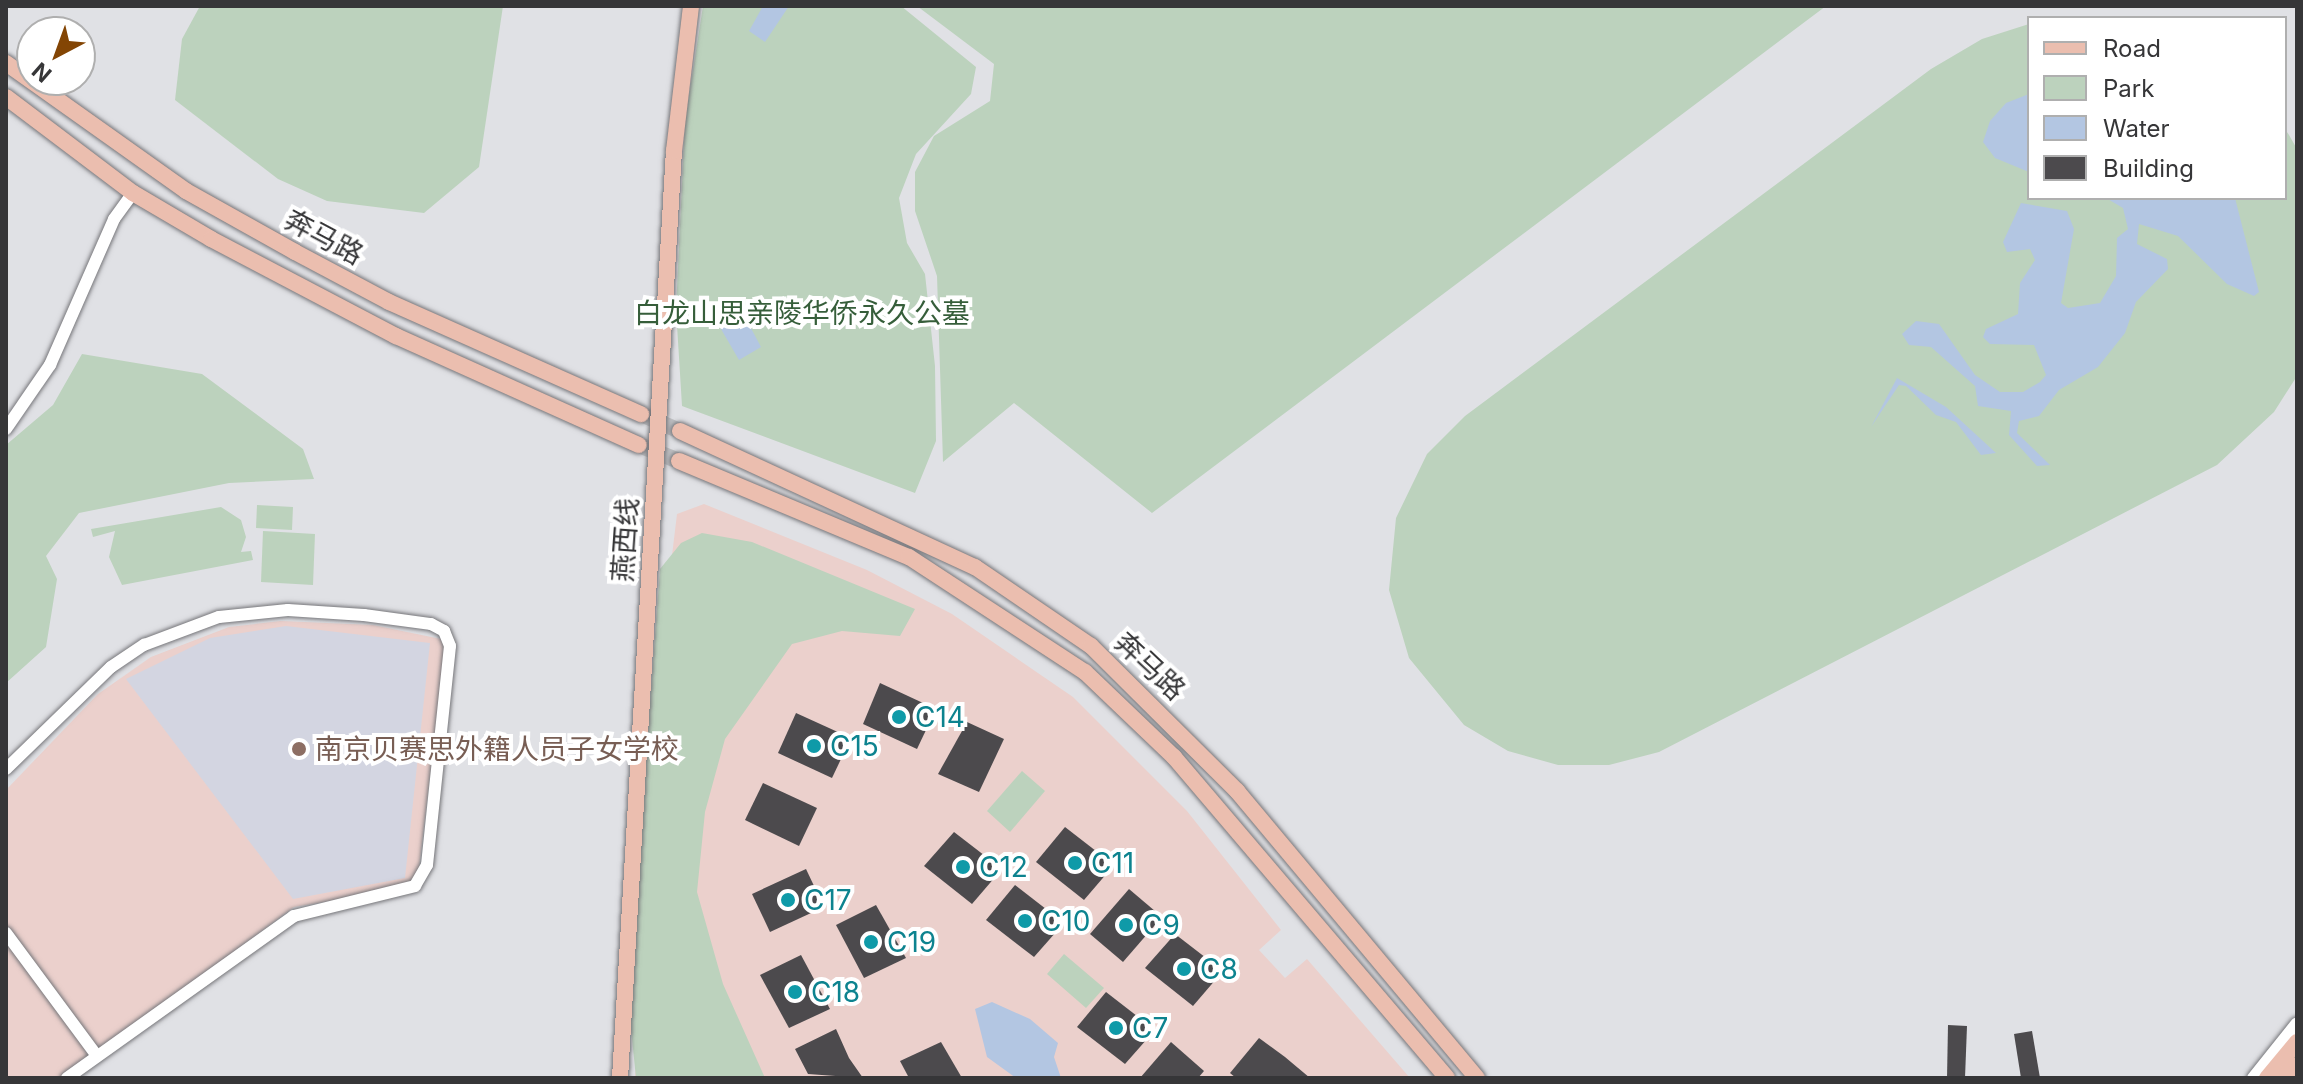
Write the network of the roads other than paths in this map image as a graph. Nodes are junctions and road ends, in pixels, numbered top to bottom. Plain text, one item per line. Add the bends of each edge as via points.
1 (691, 6) edge
2 (6, 63) edge
3 (6, 97) edge
4 (133, 193) junction
5 (641, 414) tunnel mouth
6 (6, 429) edge
7 (680, 431) tunnel mouth
8 (639, 445) tunnel mouth
9 (679, 461) tunnel mouth
10 (6, 769) edge
11 (6, 933) edge
12 (2297, 1023) edge
13 (2297, 1042) edge
14 (97, 1056) junction
15 (2297, 1065) edge
16 (67, 1078) edge
17 (620, 1078) edge
18 (1447, 1078) edge
19 (1477, 1078) edge
20 (2253, 1078) edge
21 (2267, 1078) edge
22 (2286, 1078) edge

1 - 17 main road, 燕西线 via 674,151
2 - 5 main road, 奔马路 via 186,191 281,244 389,302
3 - 4 main road, 奔马路
4 - 6 street via 114,219 50,365
4 - 8 main road, 奔马路 via 396,336
7 - 19 main road, 奔马路 via 975,567 1091,646 1237,791
9 - 18 main road, 奔马路 via 909,557 1085,672 1183,767
10 - 14 street via 111,667 144,645 219,617 288,610 364,615 431,624 444,631 450,646 427,865 415,886 294,916
11 - 14 street
12 - 20 street
13 - 21 main road
14 - 16 street
15 - 22 main road

